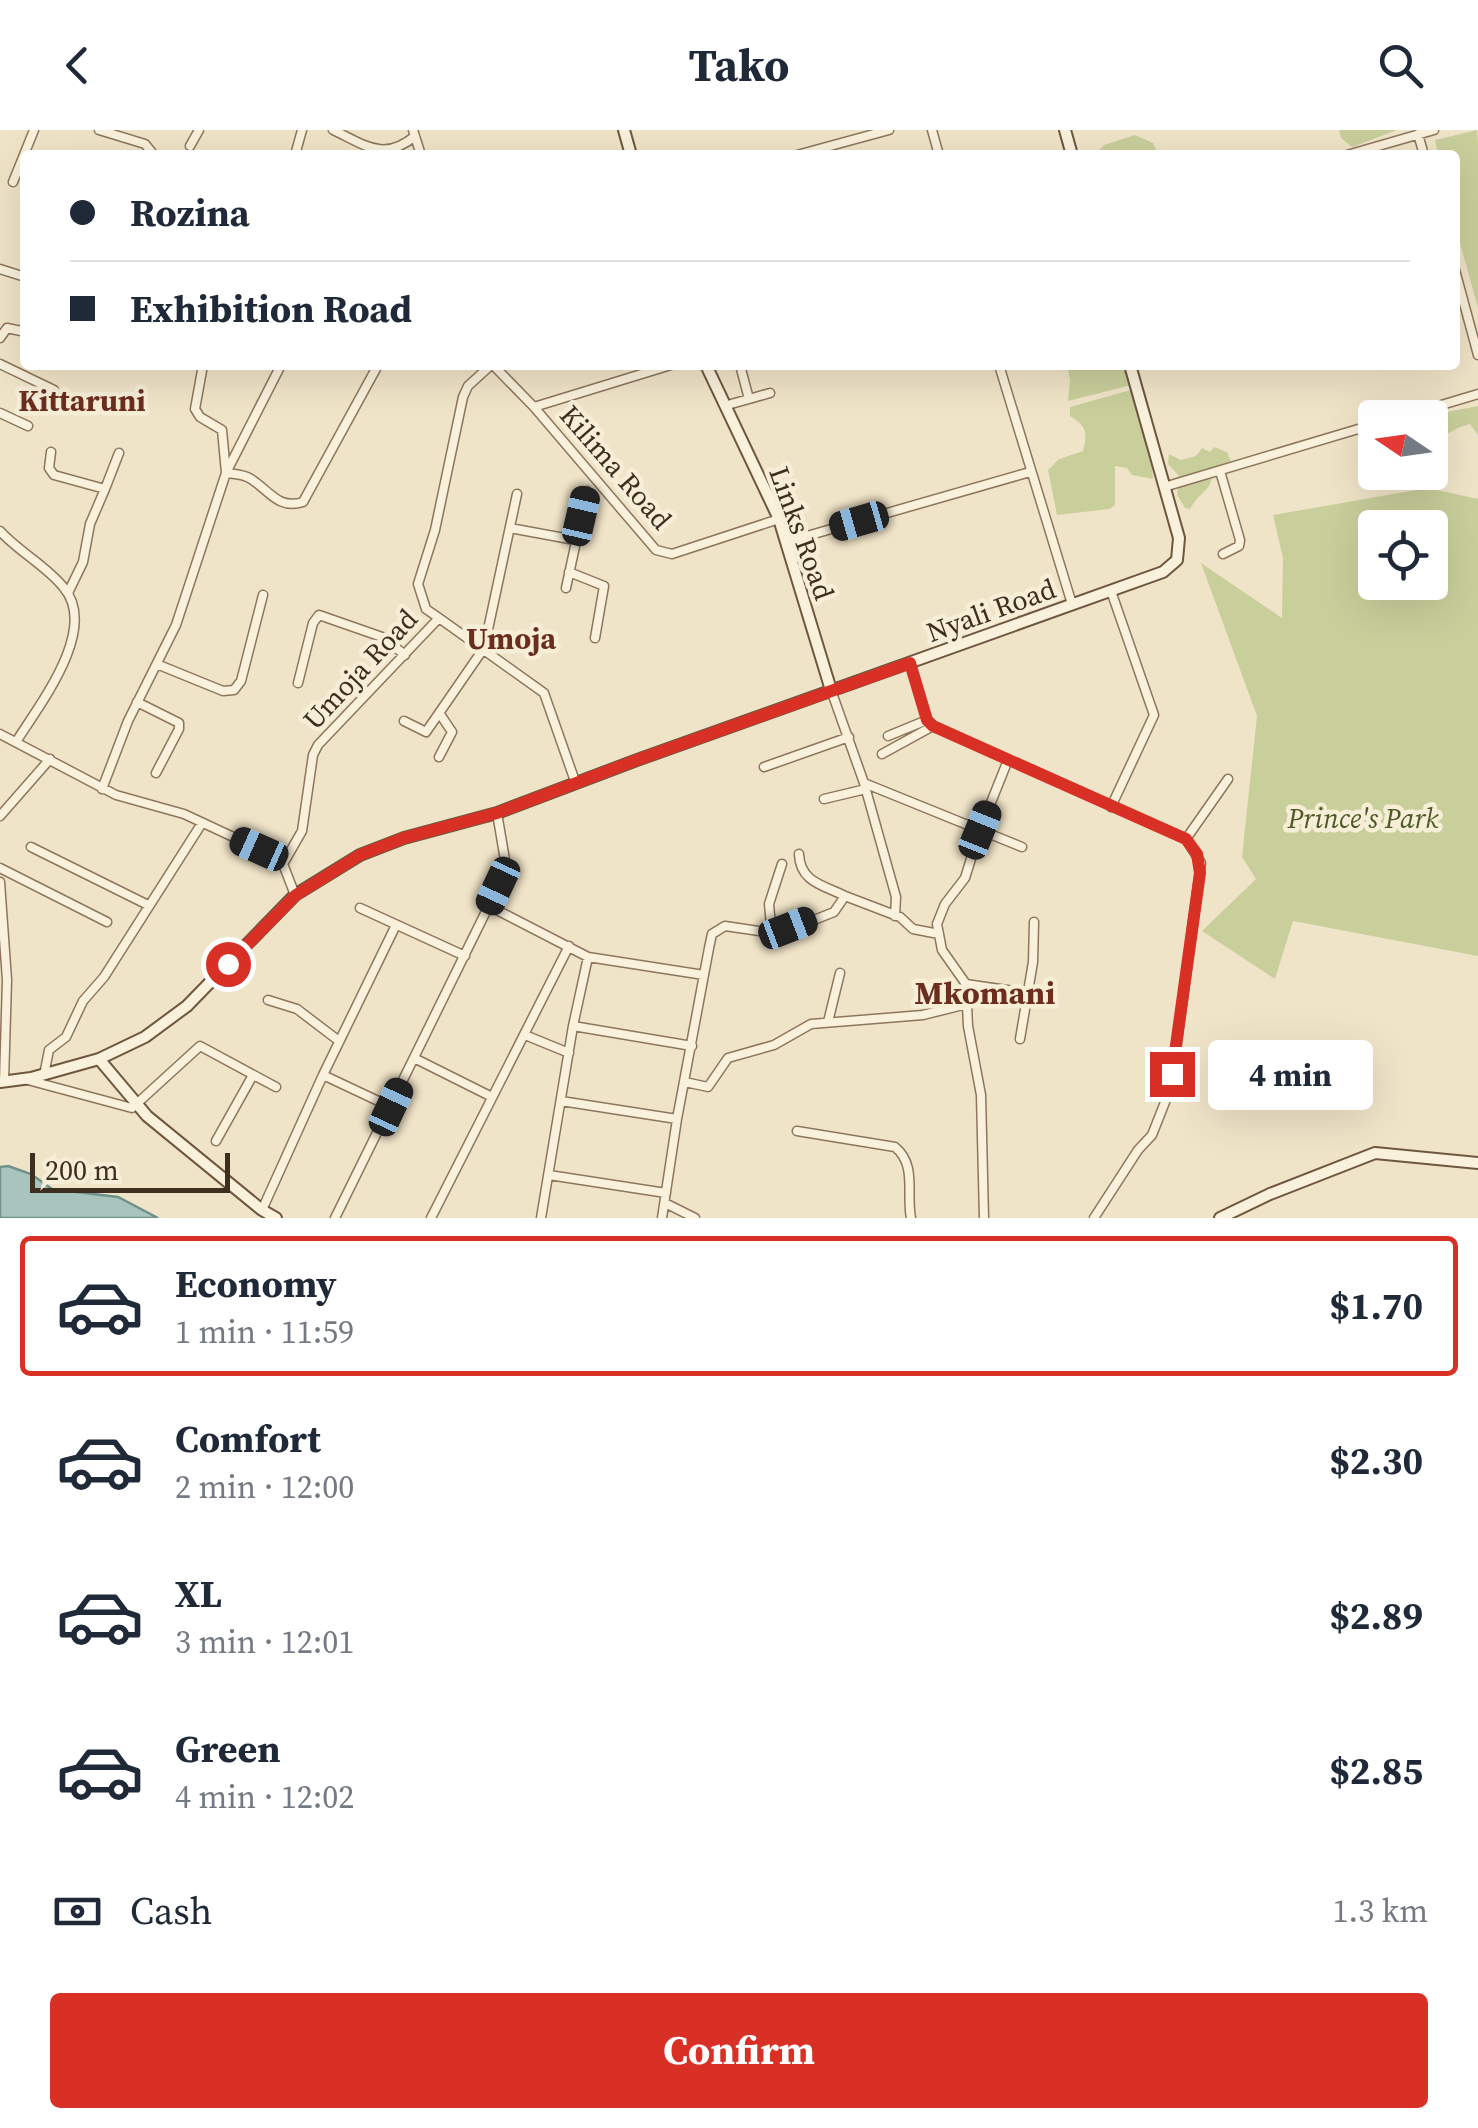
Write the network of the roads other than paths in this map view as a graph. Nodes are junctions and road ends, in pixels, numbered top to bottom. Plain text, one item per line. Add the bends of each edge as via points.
1 (100, 130) edge
2 (199, 130) edge
3 (333, 130) edge
4 (890, 130) edge
5 (1434, 130) edge
6 (1417, 132) edge
7 (414, 133) edge
8 (190, 146) dead end
9 (150, 150) edge
10 (384, 150) edge
11 (395, 150) edge
12 (816, 150) edge
13 (1362, 150) edge
14 (1460, 288) edge
15 (20, 331) edge
16 (0, 338) edge
17 (1478, 354) edge
18 (0, 364) edge
19 (202, 370) edge
20 (278, 370) edge
21 (375, 370) edge
22 (486, 370) edge
23 (497, 370) edge
24 (655, 370) edge
25 (700, 370) edge
26 (708, 370) edge
27 (741, 370) edge
28 (1000, 370) edge
29 (1131, 370) edge
30 (54, 390) dead end
31 (770, 393) dead end
32 (1478, 394) edge
33 (720, 397) junction
34 (749, 399) junction
35 (1448, 403) edge
36 (730, 404) dead end
37 (534, 407) junction
38 (0, 413) edge
39 (28, 426) dead end
40 (1358, 429) edge
41 (50, 452) dead end
42 (120, 453) dead end
43 (1220, 471) junction
44 (1030, 472) junction
45 (226, 473) junction
46 (1164, 487) junction
47 (105, 489) junction
48 (587, 490) dead end
49 (517, 494) dead end
50 (778, 519) junction
51 (510, 528) junction
52 (0, 532) edge
53 (8, 540) junction
54 (575, 540) junction
55 (786, 542) junction
56 (0, 550) edge
57 (1223, 554) dead end
58 (569, 572) junction
59 (566, 588) dead end
60 (1112, 591) junction
61 (68, 593) junction
62 (263, 595) dead end
63 (1072, 604) junction
64 (439, 618) junction
65 (595, 638) dead end
66 (484, 648) junction
67 (404, 655) junction
68 (910, 663) junction
69 (158, 664) junction
70 (298, 683) dead end
71 (832, 690) junction
72 (137, 702) junction
73 (440, 714) junction
74 (404, 721) dead end
75 (930, 723) junction
76 (0, 734) edge
77 (888, 736) dead end
78 (849, 737) junction
79 (16, 742) junction
80 (882, 754) dead end
81 (440, 757) dead end
82 (50, 759) junction
83 (1008, 760) junction
84 (764, 767) dead end
85 (156, 773) dead end
86 (1228, 779) dead end
87 (576, 784) junction
88 (865, 786) junction
89 (102, 788) junction
90 (824, 799) dead end
91 (1111, 808) junction
92 (497, 813) junction
93 (0, 816) edge
94 (202, 823) junction
95 (980, 830) junction
96 (1186, 839) junction
97 (31, 847) dead end
98 (1022, 847) dead end
99 (799, 854) dead end
100 (283, 864) junction
101 (782, 864) dead end
102 (0, 868) edge
103 (0, 882) edge
104 (296, 895) junction
105 (845, 896) junction
106 (148, 905) junction
107 (489, 906) junction
108 (360, 908) dead end
109 (895, 916) junction
110 (107, 922) dead end
111 (1034, 922) dead end
112 (396, 926) junction
113 (939, 934) junction
114 (772, 936) junction
115 (570, 946) junction
116 (464, 956) junction
117 (588, 957) junction
118 (840, 974) dead end
119 (704, 975) junction
120 (966, 984) junction
121 (1027, 993) junction
122 (268, 1000) dead end
123 (967, 1004) junction
124 (828, 1022) junction
125 (573, 1026) junction
126 (526, 1035) junction
127 (1020, 1039) dead end
128 (339, 1042) junction
129 (2, 1046) edge
130 (692, 1046) junction
131 (122, 1049) junction
132 (569, 1054) junction
133 (414, 1058) junction
134 (99, 1060) junction
135 (44, 1075) junction
136 (253, 1075) junction
137 (323, 1075) junction
138 (22, 1079) junction
139 (118, 1079) junction
140 (2, 1082) edge
141 (686, 1082) junction
142 (276, 1087) dead end
143 (492, 1097) junction
144 (560, 1101) junction
145 (136, 1105) junction
146 (391, 1107) junction
147 (677, 1119) junction
148 (796, 1130) dead end
149 (216, 1141) dead end
150 (1478, 1163) edge
151 (549, 1175) junction
152 (665, 1198) junction
153 (262, 1210) junction
154 (276, 1218) edge
155 (335, 1218) edge
156 (431, 1218) edge
157 (542, 1218) edge
158 (662, 1218) edge
159 (696, 1218) edge
160 (911, 1218) edge
161 (984, 1218) edge
162 (1094, 1218) edge
163 (1220, 1218) edge

1 - 9 street
2 - 8 street
3 - 10 street
4 - 12 street
5 - 6 street
6 - 13 street
7 - 11 street
14 - 17 street
15 - 16 street via 6,328
18 - 30 street
19 - 45 street via 195,409 222,430
20 - 45 street
21 - 45 street via 303,502 286,504 246,476
22 - 64 street, Umoja Road via 463,397 418,584 426,609
23 - 37 street, Kilima Road
24 - 37 street
25 - 33 main road, Links Road
26 - 33 main road, Links Road
27 - 34 street
28 - 44 street
29 - 46 main road
31 - 34 street
32 - 35 street
33 - 50 main road, Links Road
34 - 36 street
37 - 50 street, Kilima Road via 660,552 672,554
38 - 39 street
40 - 43 street
41 - 47 street via 54,475
42 - 47 street
43 - 46 street
43 - 57 street via 1240,544
44 - 55 street
44 - 63 street
45 - 69 street
46 - 60 main road, Nyali Road via 1180,552 1162,572
47 - 61 street
48 - 54 street
49 - 51 street
50 - 55 main road, Links Road
51 - 54 street
51 - 66 street
52 - 53 street
53 - 56 street
53 - 61 street
54 - 58 street
55 - 71 main road, Links Road
58 - 59 street
58 - 65 street via 604,586
60 - 63 main road, Nyali Road
60 - 91 street via 1154,715
61 - 79 street via 74,633 68,654
62 - 69 street via 234,690
63 - 68 main road, Nyali Road
64 - 66 street, Umoja Road
64 - 67 street, Umoja Road
66 - 73 street
66 - 87 street, Umoja Road via 544,693
67 - 70 street via 382,637 320,615
67 - 100 street, Umoja Road via 318,745 302,831
68 - 71 main road, Nyali Road
68 - 75 street
69 - 72 street
71 - 78 street
71 - 87 main road, Nyali Road
72 - 85 street via 179,724
72 - 89 street
73 - 74 street via 426,732
73 - 81 street via 452,732
75 - 77 street
75 - 80 street
75 - 83 street
76 - 79 street
78 - 84 street
78 - 88 street
79 - 82 street
82 - 89 street
82 - 93 street
83 - 91 street
83 - 95 street
86 - 96 street
87 - 92 main road, Nyali Road
88 - 90 street
88 - 95 street
88 - 109 street via 896,897
89 - 94 street
91 - 96 street
92 - 104 main road, Nyali Road via 360,855
92 - 107 street via 505,860
94 - 100 street
94 - 106 street
95 - 98 street
95 - 113 street via 965,878 940,914
96 - 162 street via 1201,863 1171,1087 1152,1135
97 - 106 street
99 - 105 street via 805,877
100 - 104 street
101 - 114 street via 769,904
102 - 110 street
103 - 129 street via 7,980
104 - 131 main road, Nyali Road via 188,1006
105 - 109 street
105 - 114 street via 834,912
106 - 135 street via 66,1037 49,1050
107 - 115 street
107 - 116 street
108 - 112 street
109 - 113 street via 913,929
111 - 121 street
112 - 116 street
112 - 128 street
113 - 120 street
114 - 119 street via 717,928
115 - 117 street
115 - 126 street
116 - 133 street
117 - 119 street
117 - 125 street
118 - 124 street
119 - 130 street
120 - 121 street
120 - 123 street
121 - 127 street
122 - 128 street via 297,1010
123 - 124 street via 923,1015
123 - 161 street via 982,1095
124 - 141 street via 728,1058 708,1087
125 - 130 street
125 - 132 street
126 - 132 street
126 - 143 street
128 - 137 street
129 - 140 street
130 - 141 street
131 - 134 main road
131 - 139 main road
132 - 144 street
133 - 143 street
133 - 146 street
134 - 135 main road
134 - 139 main road
135 - 138 main road
136 - 142 street
136 - 145 street via 198,1047
136 - 149 street
137 - 146 street
137 - 153 street
138 - 140 main road
138 - 145 street via 120,1107
139 - 145 main road
141 - 147 street
143 - 156 street
144 - 147 street
144 - 151 street
145 - 153 main road
146 - 155 street
147 - 152 street
148 - 160 street via 895,1146 908,1168
150 - 163 main road via 1375,1152
151 - 152 street
151 - 157 street
152 - 158 street
152 - 159 street
153 - 154 main road

